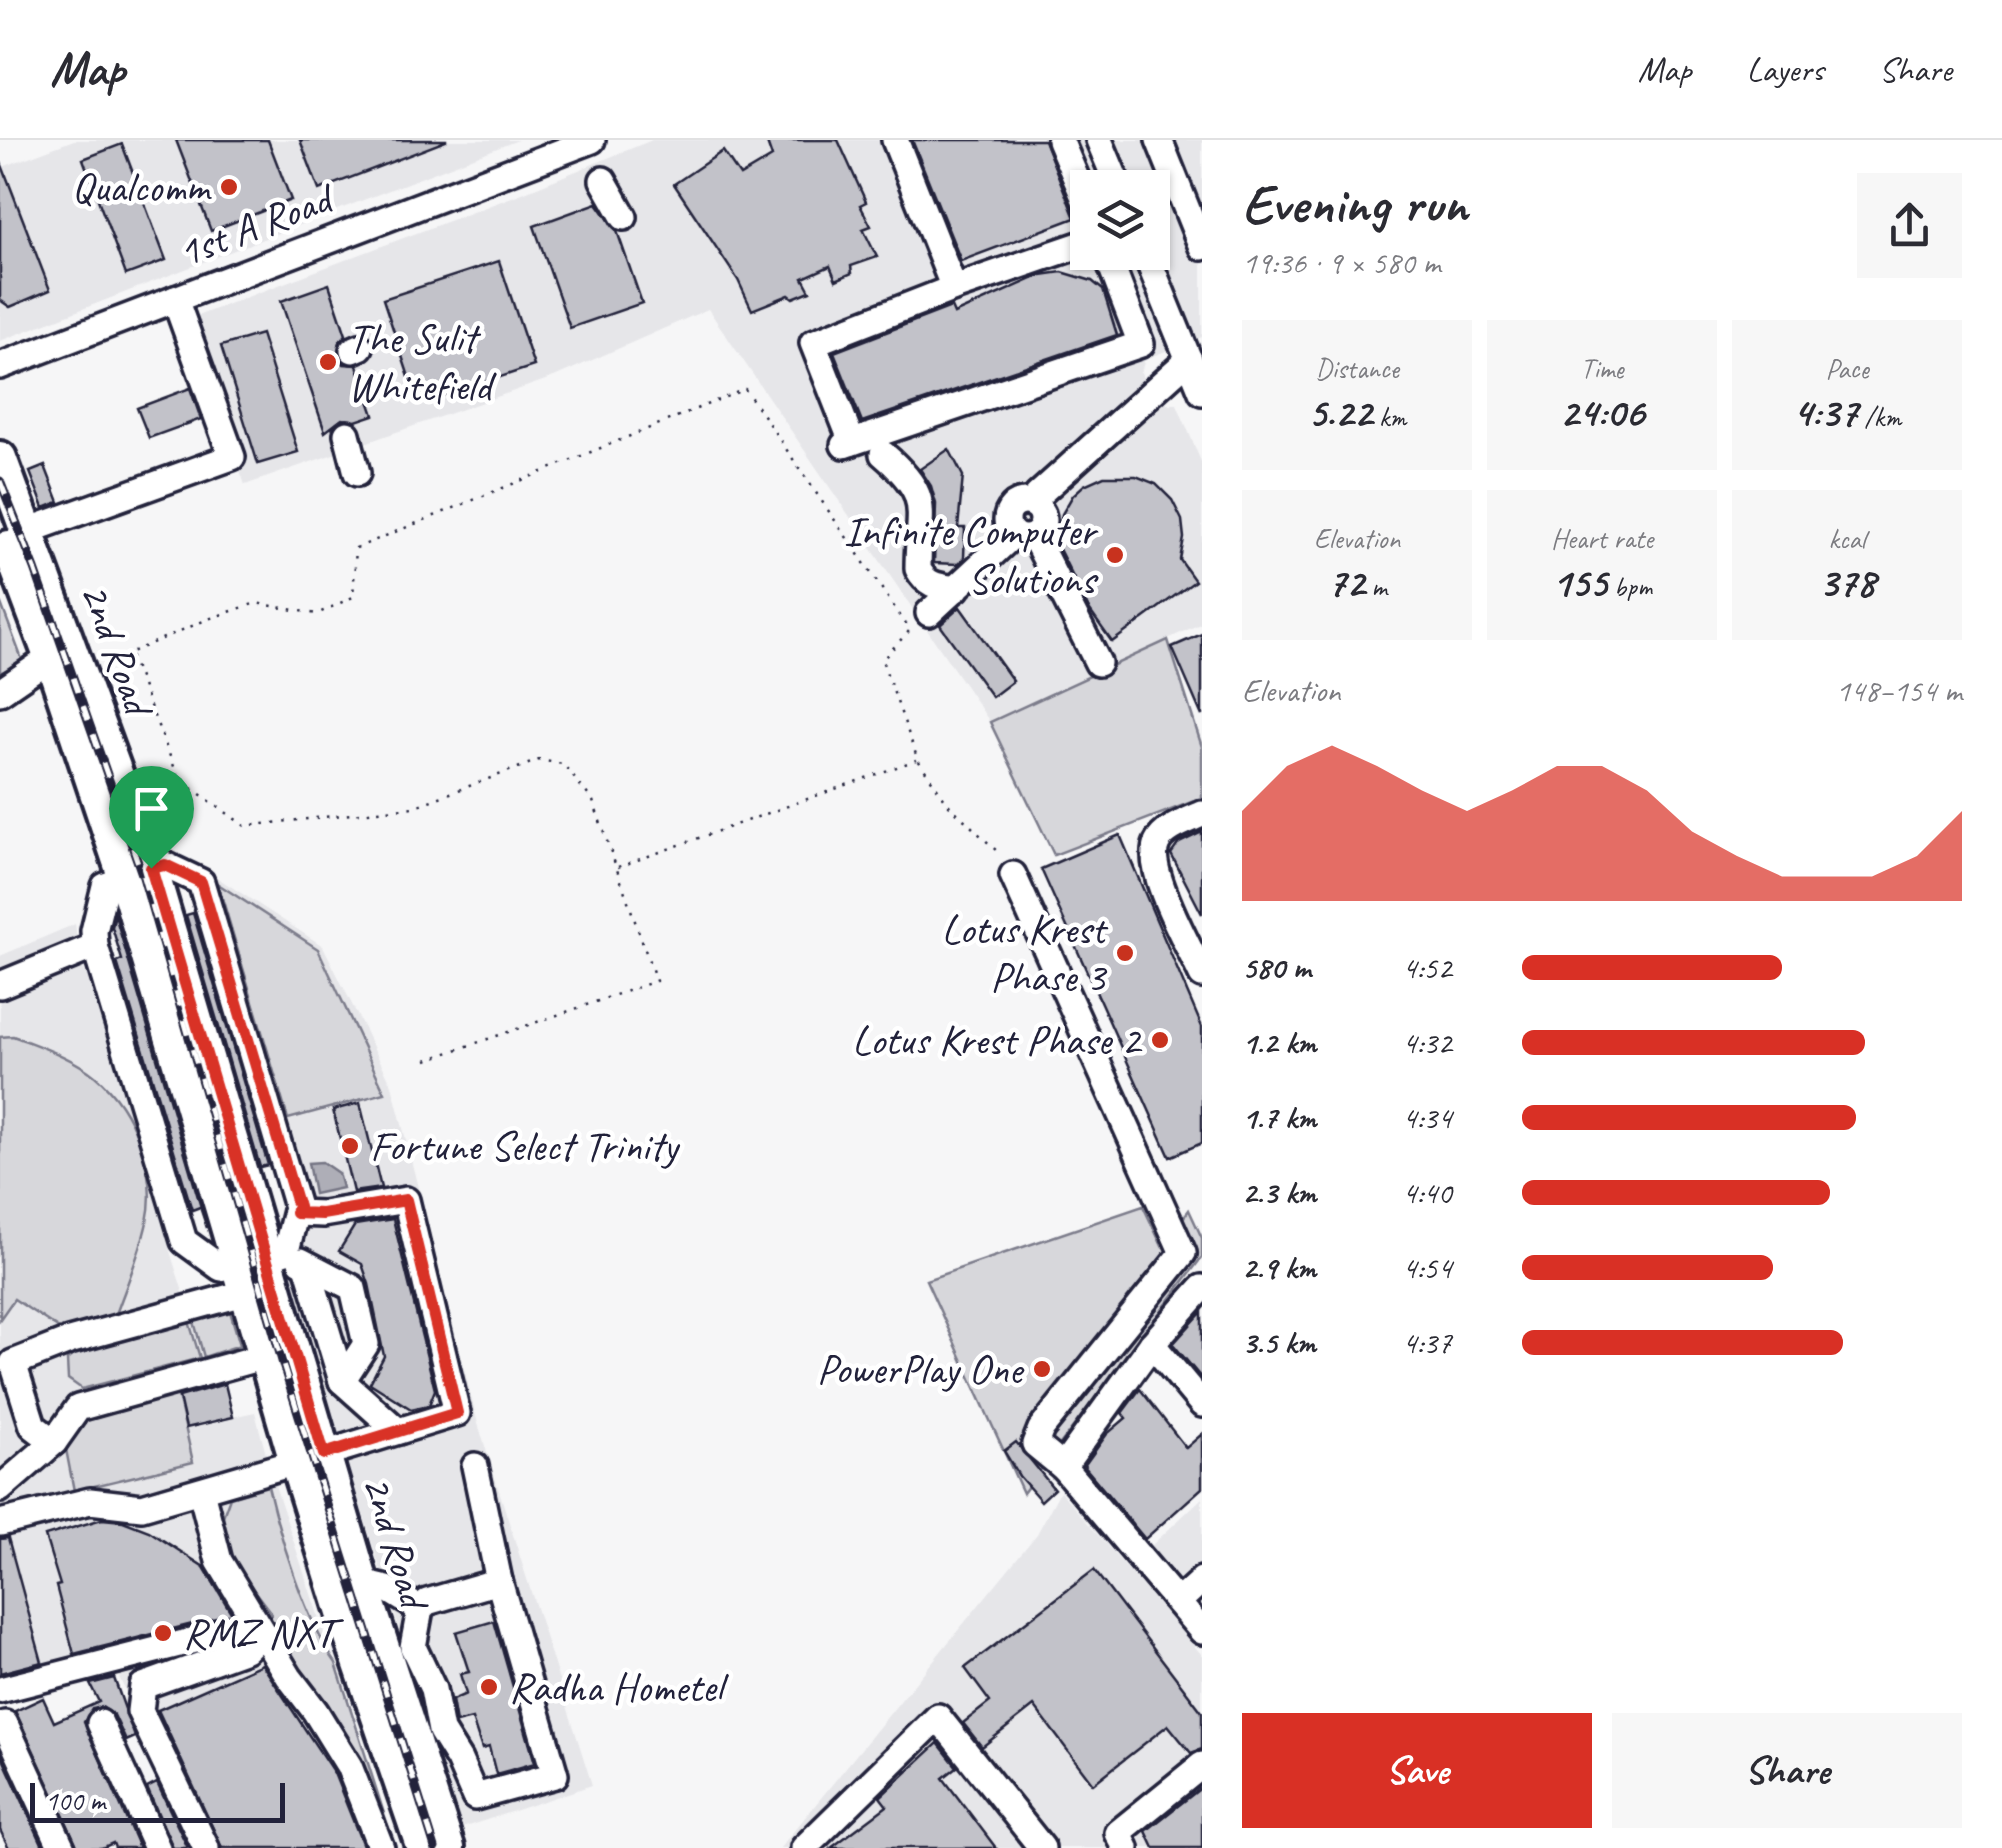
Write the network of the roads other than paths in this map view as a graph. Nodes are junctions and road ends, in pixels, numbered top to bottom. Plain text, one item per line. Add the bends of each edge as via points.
1 (592, 140) edge
2 (895, 140) edge
3 (1060, 140) edge
4 (1100, 140) edge
5 (1159, 140) edge
6 (1073, 170) edge
7 (1112, 170) edge
8 (603, 180) dead end
9 (624, 217) dead end
10 (1070, 248) edge
11 (1202, 248) edge
12 (1113, 270) edge
13 (1152, 270) edge
14 (954, 288) junction
15 (174, 299) junction
16 (1176, 330) junction
17 (1140, 344) junction
18 (1189, 359) junction
19 (0, 366) edge
20 (1202, 392) edge
21 (347, 434) dead end
22 (883, 454) dead end
23 (0, 458) edge
24 (358, 473) dead end
25 (14, 526) edge
26 (1023, 536) junction
27 (956, 589) junction
28 (929, 613) dead end
29 (50, 657) junction
30 (1098, 662) dead end
31 (0, 692) edge
32 (1202, 814) edge
33 (138, 874) junction
34 (1014, 874) road end
35 (95, 946) junction
36 (1202, 975) edge
37 (0, 985) edge
38 (296, 1213) junction
39 (269, 1266) junction
40 (1202, 1288) edge
41 (1152, 1344) junction
42 (265, 1356) junction
43 (342, 1381) junction
44 (1202, 1404) edge
45 (398, 1431) junction
46 (54, 1442) junction
47 (310, 1458) junction
48 (475, 1466) dead end
49 (1062, 1467) junction
50 (0, 1489) edge
51 (201, 1491) junction
52 (0, 1524) edge
53 (1202, 1580) edge
54 (499, 1581) junction
55 (362, 1583) junction
56 (1178, 1602) junction
57 (420, 1609) junction
58 (1202, 1631) edge
59 (262, 1634) junction
60 (0, 1690) edge
61 (100, 1722) dead end
62 (5, 1724) dead end
63 (1202, 1765) edge
64 (62, 1848) edge
65 (157, 1848) edge
66 (206, 1848) edge
67 (382, 1848) edge
68 (423, 1848) edge
69 (448, 1848) edge
70 (804, 1848) edge
71 (1042, 1848) edge
72 (1126, 1848) edge

1 - 15 street, 1st A Road
2 - 14 street
3 - 6 street
4 - 7 street
5 - 11 street
8 - 9 street
10 - 14 street
12 - 17 street
13 - 16 street
14 - 17 street via 812,342 848,444
15 - 19 street, 1st A Road
15 - 25 street via 232,457
16 - 17 street
16 - 18 street
18 - 20 street
18 - 26 street via 1035,504 1010,509 1006,522
21 - 24 street
22 - 27 street via 918,492 918,569 930,584
23 - 25 main road, 2nd Road
25 - 29 main road, 2nd Road
25 - 33 main road, 2nd Road
26 - 27 street
26 - 30 street
27 - 28 street
29 - 31 street
29 - 33 main road, 2nd Road
32 - 36 street via 1164,834 1154,861
33 - 35 street via 106,886
33 - 38 street, 2nd Road via 165,865 201,882
33 - 39 main road, 2nd Road
34 - 49 street via 1184,1253 1041,1429 1035,1444
35 - 37 street
35 - 39 street via 184,1241 220,1268
38 - 39 street, 2nd Road
38 - 45 street via 406,1200 457,1413
39 - 42 main road, 2nd Road
39 - 43 street
39 - 43 street via 353,1288 366,1344
39 - 46 street via 14,1363 33,1426
39 - 47 main road, 2nd Road
40 - 41 street
41 - 44 street
41 - 49 street
42 - 46 street via 78,1408
42 - 47 main road, 2nd Road
43 - 45 street
45 - 47 street
46 - 50 street
47 - 51 street
47 - 55 main road, 2nd Road
47 - 68 main road, 2nd Road via 348,1629
48 - 54 street
49 - 56 street
51 - 52 street via 142,1507 90,1501
51 - 59 street via 219,1560
53 - 56 street
54 - 57 street
54 - 57 street via 555,1775 475,1797 441,1731 433,1689 413,1647
55 - 57 street
55 - 69 main road, 2nd Road
56 - 58 street
59 - 60 street via 238,1629
59 - 66 street via 246,1649 143,1686 140,1711
59 - 67 street via 349,1766
61 - 65 street
62 - 64 street
63 - 72 street via 1118,1833
70 - 71 street via 938,1717

